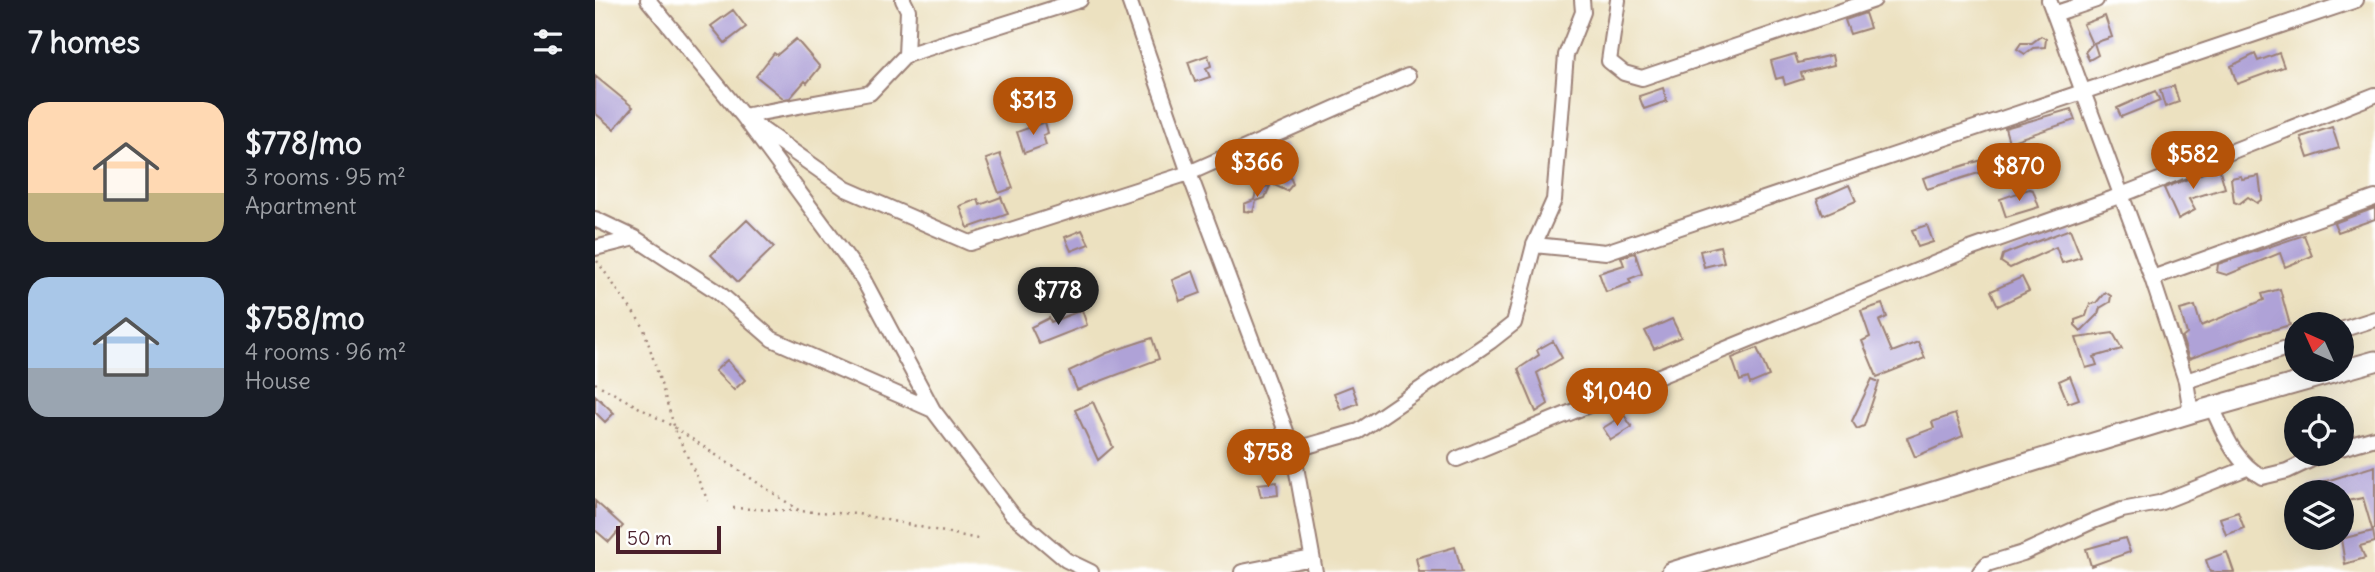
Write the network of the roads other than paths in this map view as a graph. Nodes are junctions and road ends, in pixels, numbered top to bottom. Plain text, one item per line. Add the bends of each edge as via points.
1 (648, 0) edge
2 (904, 0) edge
3 (1080, 0) edge
4 (1129, 0) edge
5 (1582, 0) edge
6 (1618, 0) edge
7 (1874, 0) edge
8 (2049, 0) edge
9 (2096, 0) edge
10 (2355, 0) edge
11 (2054, 14) junction
12 (906, 55) junction
13 (1408, 76) dead end
14 (2085, 92) junction
15 (2375, 95) edge
16 (743, 116) junction
17 (1189, 173) junction
18 (2122, 195) junction
19 (2375, 198) edge
20 (595, 219) edge
21 (635, 238) junction
22 (1534, 245) junction
23 (595, 248) edge
24 (2153, 278) junction
25 (2375, 320) edge
26 (2354, 326) edge
27 (2284, 349) edge
28 (2375, 361) edge
29 (2186, 381) junction
30 (2212, 407) junction
31 (933, 410) junction
32 (2191, 413) junction
33 (2375, 438) edge
34 (2354, 444) edge
35 (1293, 450) junction
36 (1457, 458) dead end
37 (2298, 466) edge
38 (2247, 468) junction
39 (1314, 565) edge
40 (1091, 572) edge
41 (1242, 572) edge
42 (1672, 572) edge
43 (1980, 572) edge

1 - 16 street
2 - 12 street via 908,10
3 - 12 street
4 - 17 street
5 - 22 street via 1583,12 1566,55 1554,200
6 - 7 street via 1609,61 1624,73 1642,78
8 - 11 street
9 - 11 street
10 - 14 street
11 - 14 street
12 - 16 street via 870,93
13 - 17 street
14 - 18 street
14 - 22 street via 1606,251
15 - 18 street
16 - 17 street via 846,189 970,243
16 - 31 street via 863,279
17 - 35 street
18 - 24 street
18 - 36 street via 1970,249
19 - 24 street
20 - 21 street
21 - 23 street
21 - 31 street via 718,292 772,339
22 - 35 street via 1514,323 1359,431
24 - 29 street
25 - 26 street
27 - 29 street
28 - 30 main road
29 - 32 street
30 - 32 main road
30 - 38 street via 2231,449
31 - 40 street via 1012,514 1066,560
32 - 42 main road
33 - 34 street
35 - 39 street
37 - 38 street via 2262,477
38 - 43 street via 2159,503 2093,521 1987,564
39 - 41 street

